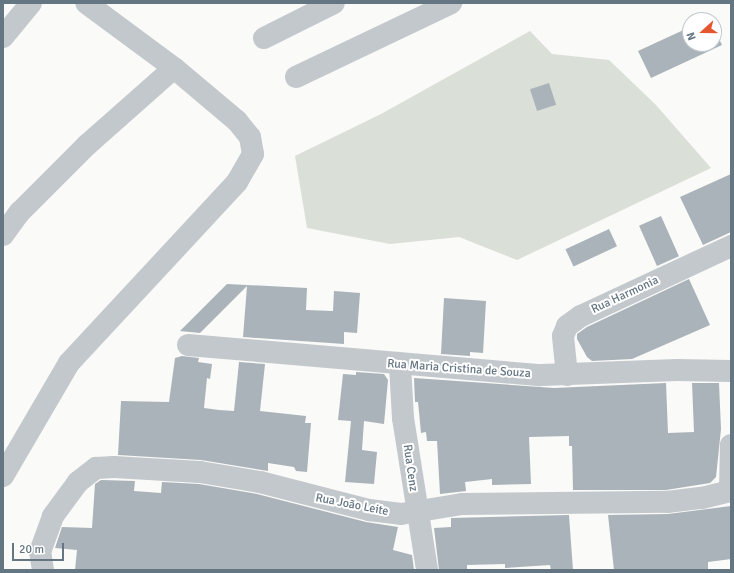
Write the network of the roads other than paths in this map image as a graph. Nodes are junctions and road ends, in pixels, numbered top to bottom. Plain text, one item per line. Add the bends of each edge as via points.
1 (31, 3) edge
2 (86, 3) edge
3 (334, 3) edge
4 (451, 3) edge
5 (3, 37) edge
6 (264, 38) dead end
7 (174, 68) junction
8 (296, 77) dead end
9 (3, 235) edge
10 (731, 246) edge
11 (188, 344) dead end
12 (400, 365) junction
13 (731, 371) edge
14 (567, 375) junction
15 (731, 445) edge
16 (3, 476) edge
17 (730, 491) edge
18 (416, 511) junction
19 (43, 570) edge
20 (427, 570) edge

1 - 5 street
2 - 7 street
3 - 6 street
4 - 8 street
7 - 9 street via 87,145 20,212
7 - 16 street via 237,121 250,137 253,154 237,182 69,363
10 - 14 street, Rua Harmonia via 594,309 567,326 563,336
11 - 12 street, Rua Maria Cristina de Souza
12 - 14 street, Rua Maria Cristina de Souza
12 - 18 street, Rua Cenz via 403,418
13 - 14 street, Rua Maria Cristina de Souza via 676,370
15 - 17 street
17 - 18 street, Rua João Leite via 702,498 667,502 462,504
18 - 19 street, Rua João Leite via 401,514 369,510 260,482 200,472 96,468 78,482 53,516 40,552
18 - 20 street, Rua Cenz

